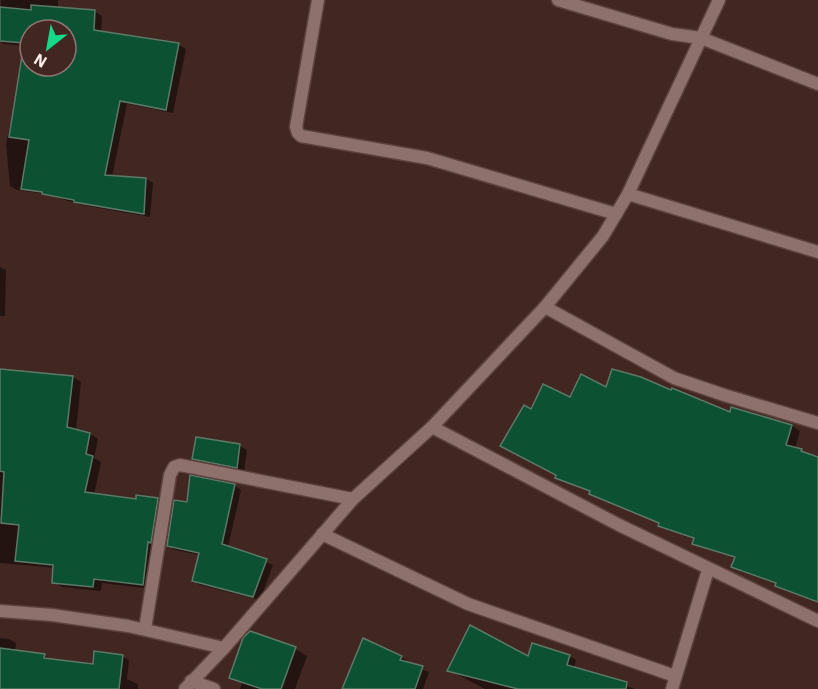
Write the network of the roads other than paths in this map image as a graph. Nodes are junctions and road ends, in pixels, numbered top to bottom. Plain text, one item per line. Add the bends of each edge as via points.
1 (318, 0) edge
2 (558, 0) edge
3 (719, 0) edge
4 (701, 38) junction
5 (818, 84) edge
6 (628, 194) junction
7 (616, 214) junction
8 (818, 252) edge
9 (545, 307) junction
10 (818, 423) edge
11 (432, 427) junction
12 (353, 499) junction
13 (322, 534) junction
14 (708, 570) junction
15 (0, 611) edge
16 (818, 621) edge
17 (145, 629) junction
18 (224, 648) junction
19 (675, 676) junction
20 (188, 685) edge
21 (214, 689) edge
22 (672, 689) edge

1 - 7 street via 296,127 302,136 427,158
2 - 4 street via 672,34
3 - 4 street
4 - 5 street
4 - 6 street
6 - 7 street
6 - 8 street
7 - 9 street via 603,236
9 - 10 street via 674,378
9 - 11 street
11 - 12 street
11 - 14 street
12 - 13 street
12 - 17 street via 180,465 174,467
13 - 18 street
13 - 19 street via 468,604
14 - 16 street
14 - 19 street
15 - 17 street
17 - 18 street
18 - 20 street
19 - 22 street
20 - 21 street

